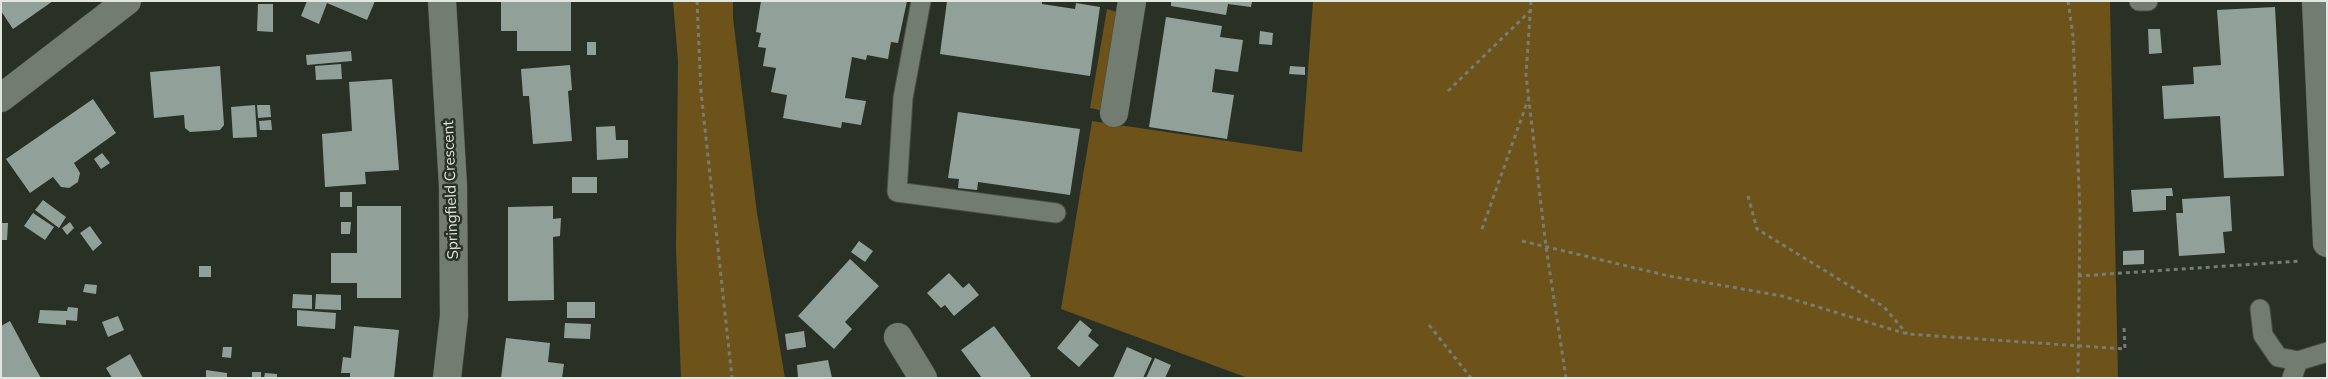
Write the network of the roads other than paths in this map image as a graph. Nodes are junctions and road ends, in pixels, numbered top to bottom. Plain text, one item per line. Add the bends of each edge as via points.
1 (127, 1) edge
2 (442, 1) edge
3 (920, 1) edge
4 (1132, 1) edge
5 (2139, 1) edge
6 (2148, 1) edge
7 (2316, 1) edge
8 (1, 98) edge
9 (1114, 113) dead end
10 (1056, 213) dead end
11 (2327, 243) edge
12 (2260, 309) dead end
13 (898, 337) dead end
14 (2327, 352) edge
15 (2295, 369) edge
16 (447, 378) edge
17 (923, 378) edge

1 - 8 street
2 - 16 street, Springfield Crescent via 453,186 454,316
3 - 10 lane via 903,98 897,192
4 - 9 street
5 - 6 lane
7 - 11 street
12 - 15 lane via 2263,334 2278,357
13 - 17 street
14 - 15 lane

